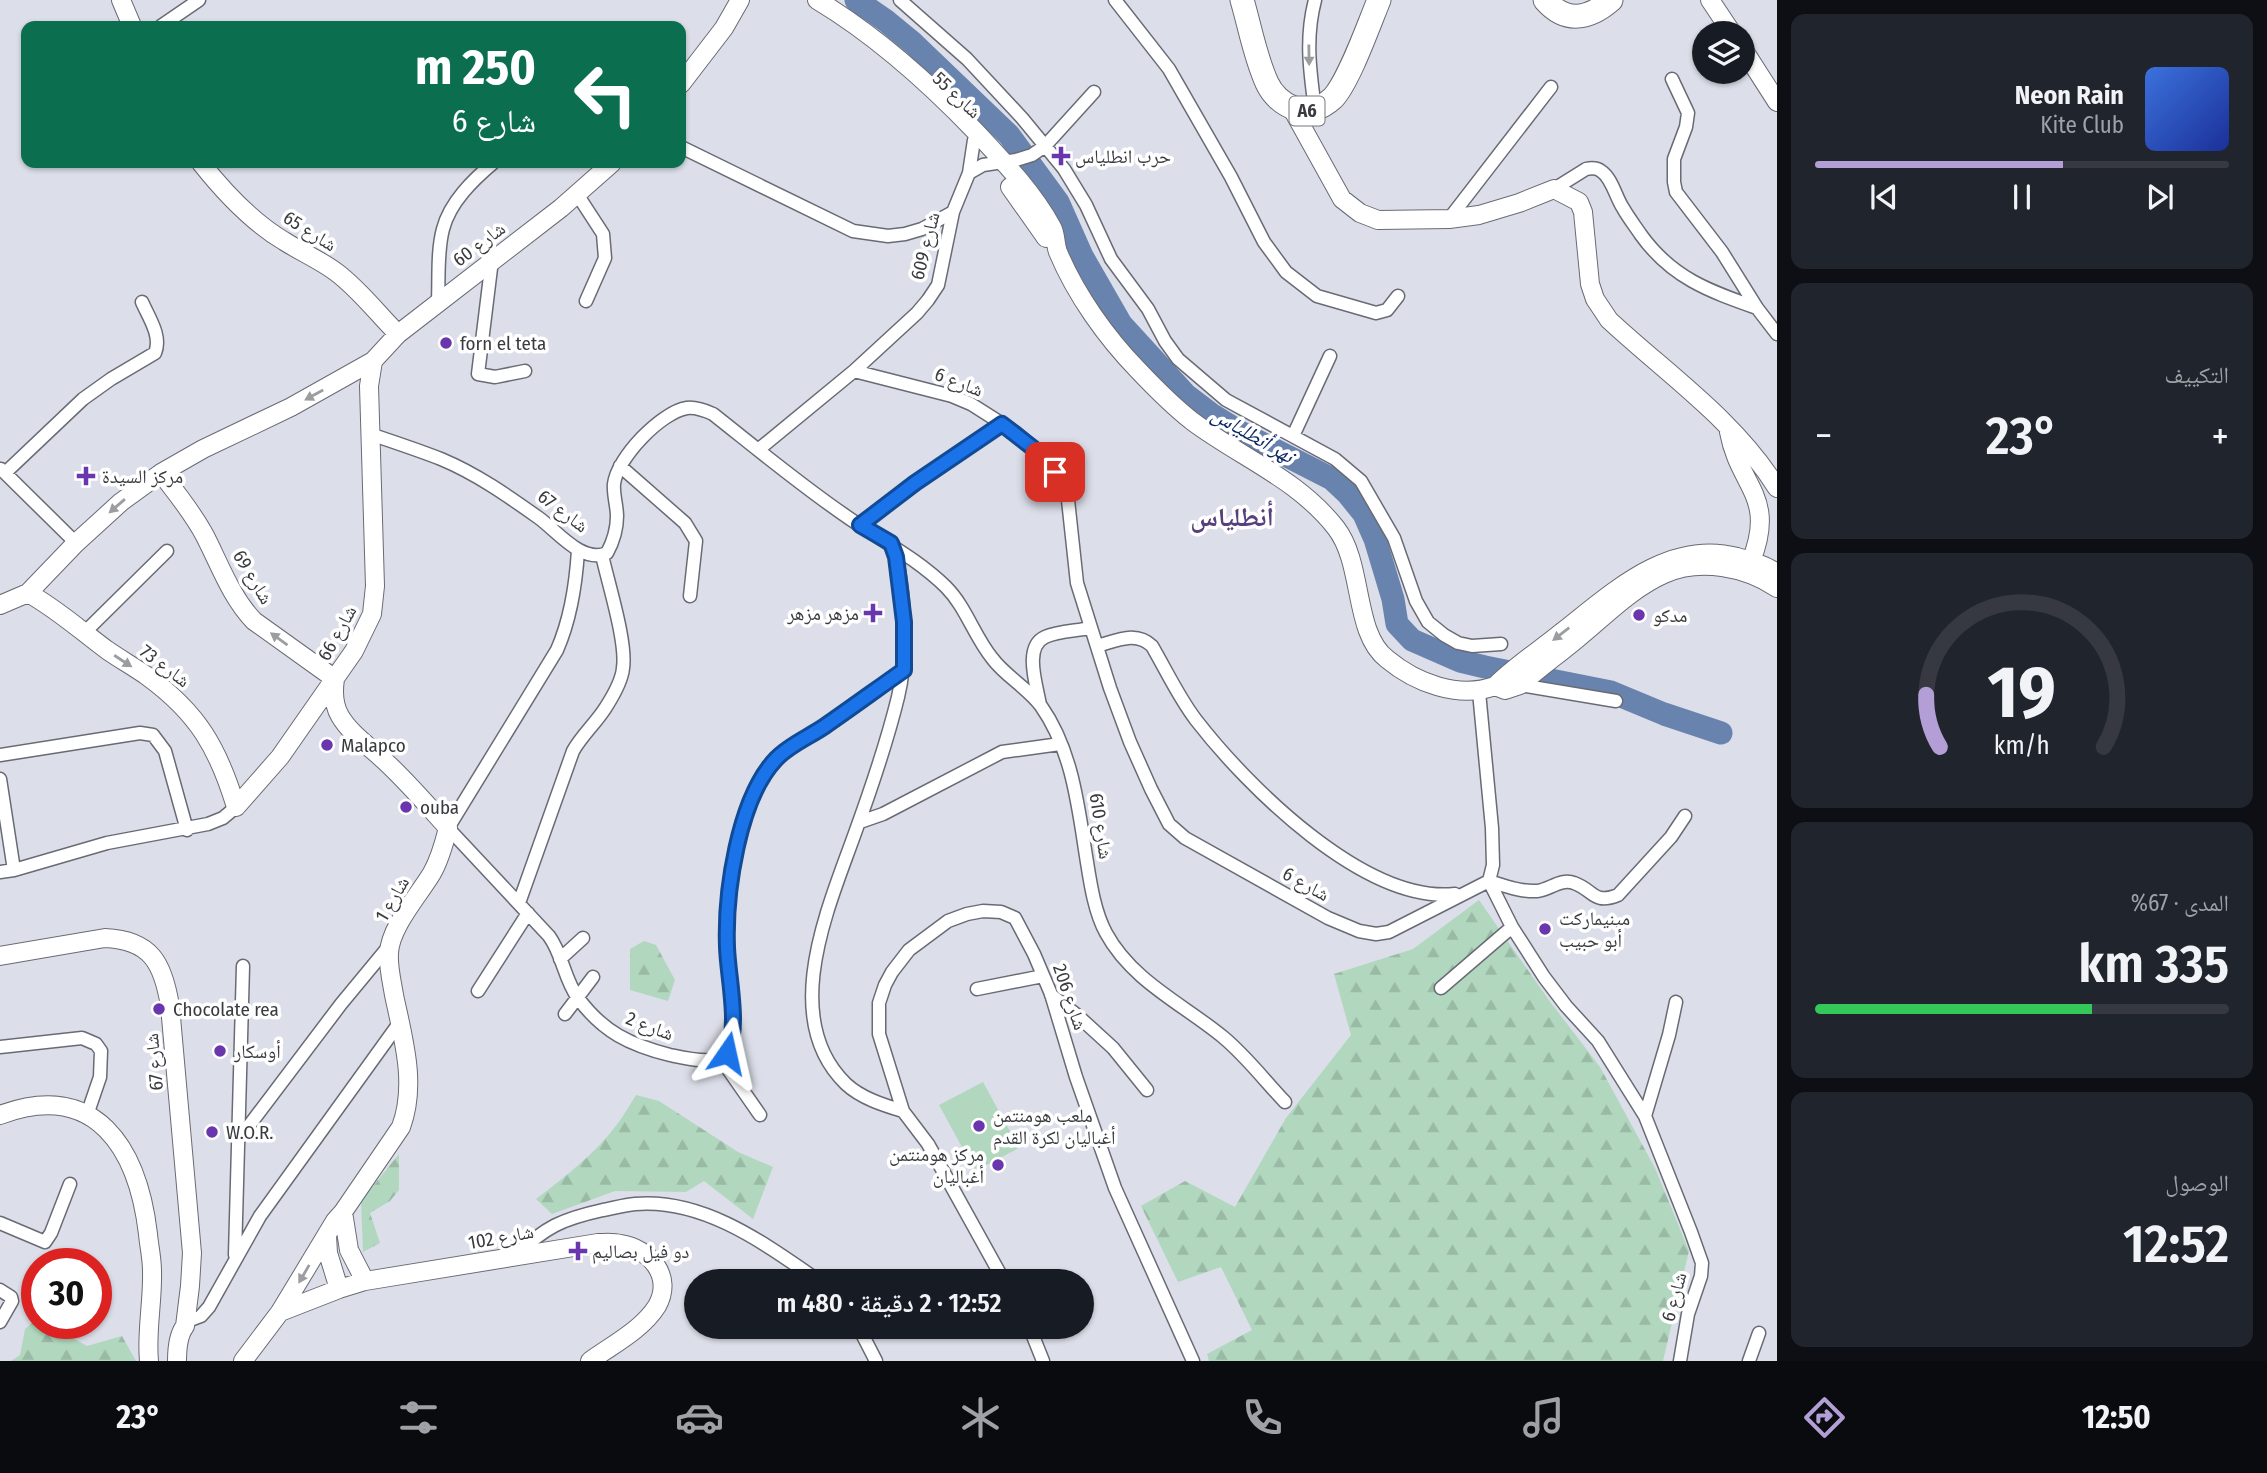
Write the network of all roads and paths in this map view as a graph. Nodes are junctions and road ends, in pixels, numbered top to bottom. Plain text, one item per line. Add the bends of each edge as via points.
1 (121, 0) edge
2 (200, 0) edge
3 (740, 0) edge
4 (800, 0) edge
5 (817, 0) edge
6 (900, 0) edge
7 (1115, 0) edge
8 (1242, 0) edge
9 (1315, 0) edge
10 (1379, 0) edge
11 (1545, 0) edge
12 (1611, 0) edge
13 (1710, 0) edge
14 (130, 21) edge
15 (168, 21) edge
16 (1724, 21) edge
17 (1755, 68) edge
18 (686, 77) edge
19 (1672, 79) dead end
20 (1551, 86) dead end
21 (1094, 92) dead end
22 (1777, 102) edge
23 (1291, 107) junction
24 (1315, 110) junction
25 (974, 140) junction
26 (1045, 146) junction
27 (686, 150) edge
28 (1005, 162) junction
29 (206, 168) edge
30 (488, 168) edge
31 (606, 168) edge
32 (969, 173) junction
33 (1554, 189) junction
34 (577, 194) junction
35 (953, 212) junction
36 (1449, 219) junction
37 (492, 260) junction
38 (1398, 296) dead end
39 (586, 301) dead end
40 (142, 302) dead end
41 (438, 302) junction
42 (1757, 308) junction
43 (398, 334) junction
44 (1777, 334) edge
45 (1330, 356) dead end
46 (373, 361) junction
47 (854, 370) junction
48 (525, 371) dead end
49 (1002, 424) junction
50 (1727, 425) junction
51 (370, 434) junction
52 (1293, 436) junction
53 (758, 450) junction
54 (620, 466) junction
55 (3, 470) edge
56 (162, 473) junction
57 (1777, 488) edge
58 (860, 525) junction
59 (76, 543) junction
60 (891, 543) junction
61 (578, 550) junction
62 (167, 551) dead end
63 (602, 555) junction
64 (1751, 561) junction
65 (1777, 573) edge
66 (44, 578) junction
67 (1777, 588) edge
68 (28, 593) junction
69 (690, 596) dead end
70 (0, 605) edge
71 (54, 608) junction
72 (1090, 628) junction
73 (84, 633) junction
74 (1501, 644) dead end
75 (1097, 646) junction
76 (904, 670) junction
77 (335, 679) junction
78 (1505, 684) junction
79 (1616, 701) dead end
80 (1040, 705) junction
81 (1060, 744) junction
82 (0, 755) edge
83 (0, 779) edge
84 (236, 807) junction
85 (1685, 816) dead end
86 (860, 822) junction
87 (448, 828) junction
88 (187, 830) junction
89 (14, 870) junction
90 (0, 872) edge
91 (1489, 881) junction
92 (1462, 893) junction
93 (519, 903) junction
94 (528, 914) junction
95 (1512, 927) junction
96 (583, 938) dead end
97 (390, 944) junction
98 (0, 956) edge
99 (560, 959) junction
100 (243, 967) dead end
101 (1043, 976) junction
102 (593, 977) dead end
103 (1441, 988) dead end
104 (977, 989) dead end
105 (478, 991) dead end
106 (1051, 994) junction
107 (577, 998) junction
108 (1676, 1002) dead end
109 (565, 1014) dead end
110 (400, 1021) junction
111 (0, 1047) edge
112 (721, 1059) junction
113 (1147, 1090) dead end
114 (1285, 1102) dead end
115 (903, 1111) junction
116 (0, 1115) edge
117 (87, 1115) junction
118 (760, 1115) dead end
119 (1645, 1116) junction
120 (238, 1139) junction
121 (70, 1184) dead end
122 (343, 1212) junction
123 (0, 1223) edge
124 (327, 1236) junction
125 (515, 1256) junction
126 (235, 1259) junction
127 (801, 1269) edge
128 (997, 1269) edge
129 (365, 1281) junction
130 (339, 1289) junction
131 (0, 1290) edge
132 (280, 1312) junction
133 (0, 1322) edge
134 (185, 1324) junction
135 (1759, 1333) dead end
136 (149, 1339) junction
137 (865, 1339) edge
138 (1034, 1339) edge
139 (242, 1360) edge
140 (149, 1361) edge
141 (168, 1361) edge
142 (177, 1361) edge
143 (188, 1361) edge
144 (590, 1361) edge
145 (876, 1361) edge
146 (1043, 1361) edge
147 (1194, 1361) edge
148 (1680, 1361) edge
149 (1749, 1361) edge

1 - 14 street
2 - 15 street
3 - 18 street
4 - 25 street, شارع 55 via 865,40
5 - 28 street via 909,67
6 - 26 street via 967,59
7 - 38 street via 1169,69 1264,242 1286,272 1317,296 1376,313 1387,310
8 - 23 highway, A6 via 1268,85
9 -> 24 street via 1308,48
10 - 24 highway, A6 via 1335,96
11 - 12 highway via 1570,17 1594,13
13 - 16 street
17 - 22 street
19 - 42 street via 1688,113 1674,159 1676,192
20 - 36 street
21 - 26 street
23 - 24 highway, A6
23 - 36 street via 1349,206 1378,220
25 - 28 street, شارع 55
25 - 32 street, شارع 609
26 - 28 street via 1032,155
26 - 52 street via 1074,185 1111,259 1178,359 1226,400
27 - 35 street via 862,233 905,234
28 - 32 street
28 - 78 street, شارع 55 via 1037,226 1057,250 1083,300 1145,377 1192,421 1288,482 1337,529 1349,552 1370,638 1385,658 1405,672 1447,689
29 - 43 street, شارع 65 via 256,220 341,275
30 - 41 street via 469,186 445,223
31 - 34 street, شارع 60
32 - 35 street, شارع 609
33 - 36 street via 1497,211
33 - 42 street via 1586,169 1601,171 1642,236 1671,269 1695,284
33 - 50 street via 1579,202 1590,284 1609,320
34 - 37 street, شارع 60
34 - 39 street via 603,234 605,258
35 - 47 street, شارع 609 via 937,285 928,300
37 - 41 street, شارع 60
37 - 48 street via 478,374
40 - 55 street via 157,336 155,353 83,399
41 - 43 street, شارع 60
42 - 44 street
43 - 46 street, شارع 60
45 - 52 street
46 - 51 street, شارع 66
46 -> 56 street, شارع 60
47 - 49 street, شارع 6 via 952,396
47 - 53 street, شارع 609
49 - 58 street
49 - 72 street, شارع 6 via 1038,452 1064,485 1077,583
50 - 57 street
50 - 64 street via 1731,443 1766,510 1765,532
51 - 61 street, شارع 67 via 443,460 490,484
51 - 77 street, شارع 66 via 374,606
52 - 74 street via 1335,459 1361,481 1428,622 1458,643
53 - 54 street via 713,414 687,408 662,419
53 - 58 street
54 - 63 street, شارع 67 via 614,485 617,518 613,541
54 - 69 street via 685,523 696,541
55 - 59 street
56 -> 59 street, شارع 60
77 -> 56 street, شارع 69 via 246,613 191,511
58 - 60 street
59 - 66 street, شارع 60
60 - 76 street via 904,622
60 - 80 street, شارع 610 via 956,598 993,660
61 - 63 street, شارع 67
61 - 87 street via 571,605 557,650
62 - 73 street
63 - 93 street via 624,667 606,708 573,751
64 - 65 street
64 -> 78 street via 1711,553 1659,564 1612,593
66 - 68 street, شارع 60
66 - 71 street
67 - 78 street via 1754,575 1724,567 1674,570 1639,588 1548,662
68 - 70 street, شارع 60
68 - 71 street, شارع 73
71 - 73 street, شارع 73
72 - 75 street, شارع 6
72 - 80 street via 1046,636 1038,642 1032,655
73 -> 84 street, شارع 73 via 179,702 205,733 225,768
75 - 92 street via 1133,636 1146,640 1194,718 1228,758 1298,825 1359,869 1419,893
75 - 92 street, شارع 6 via 1146,777 1169,824 1185,838 1359,931 1388,932
76 - 86 street
76 - 112 street via 779,756 764,773 747,808 726,929 732,1040
77 - 84 street, شارع 66 via 280,757
77 - 87 street via 338,714
78 - 79 street
78 - 91 street
80 - 81 street, شارع 610
81 - 86 street via 1002,752
81 - 114 street, شارع 610 via 1073,777 1089,874 1106,934 1137,973 1226,1040
82 - 88 street via 140,733 153,735 165,751
83 - 89 street
84 - 88 street via 215,821
85 - 91 street via 1618,895 1609,899 1601,900 1572,881 1539,891
86 - 115 street via 822,928 814,971 813,1017 827,1058 845,1083 861,1095
87 - 93 street, شارع 2
87 - 97 street, شارع 1 via 433,871
88 - 89 street via 107,844
89 - 90 street
91 - 92 street, شارع 6
91 - 95 street, شارع 6
93 - 94 street, شارع 2
94 - 99 street, شارع 2 via 555,944
94 - 105 street
95 - 103 street
95 - 119 street, شارع 6 via 1559,996 1598,1041
96 - 99 street
97 - 110 street, شارع 1 via 390,975
97 - 120 street
98 - 134 street, شارع 67 via 120,939 146,950 162,969 170,1006 191,1253
99 - 107 street, شارع 2
100 - 120 street
101 - 104 street
101 - 106 street, شارع 206
101 - 115 street, شارع 206 via 1015,918 1001,912 983,911 948,921 909,950 892,972 879,1003 879,1034
102 - 107 street
106 - 113 street via 1113,1048
106 - 147 street, شارع 206 via 1115,1188
107 - 109 street
107 - 112 street, شارع 2 via 614,1034 633,1044 686,1059
108 - 119 street
110 - 122 street, شارع 1 via 409,1077 406,1114
110 - 126 street via 286,1178
111 - 117 street via 82,1038 96,1044 101,1051 100,1077
112 - 118 street
115 - 128 street via 934,1155
116 - 117 street via 54,1105
117 - 136 street via 116,1139 135,1176 152,1268
119 - 148 street, شارع 6 via 1702,1263
120 - 126 street
121 - 123 street via 45,1242
122 - 124 street, شارع 1
122 - 129 street via 349,1250
124 - 130 street
124 -> 132 street, شارع 1
125 - 127 street via 544,1230 583,1214 634,1204 664,1205 726,1223
125 - 129 street, شارع 102
125 - 144 street, شارع 102 via 598,1243 635,1248 654,1261 662,1275 656,1306 629,1334
126 - 134 street via 204,1313
129 - 130 street, شارع 102
130 - 132 street, شارع 102
131 - 133 street via 12,1301
132 - 139 street
134 - 142 street
134 - 143 street
135 - 149 street
136 - 140 street
136 - 141 street
137 - 145 street
138 - 146 street

